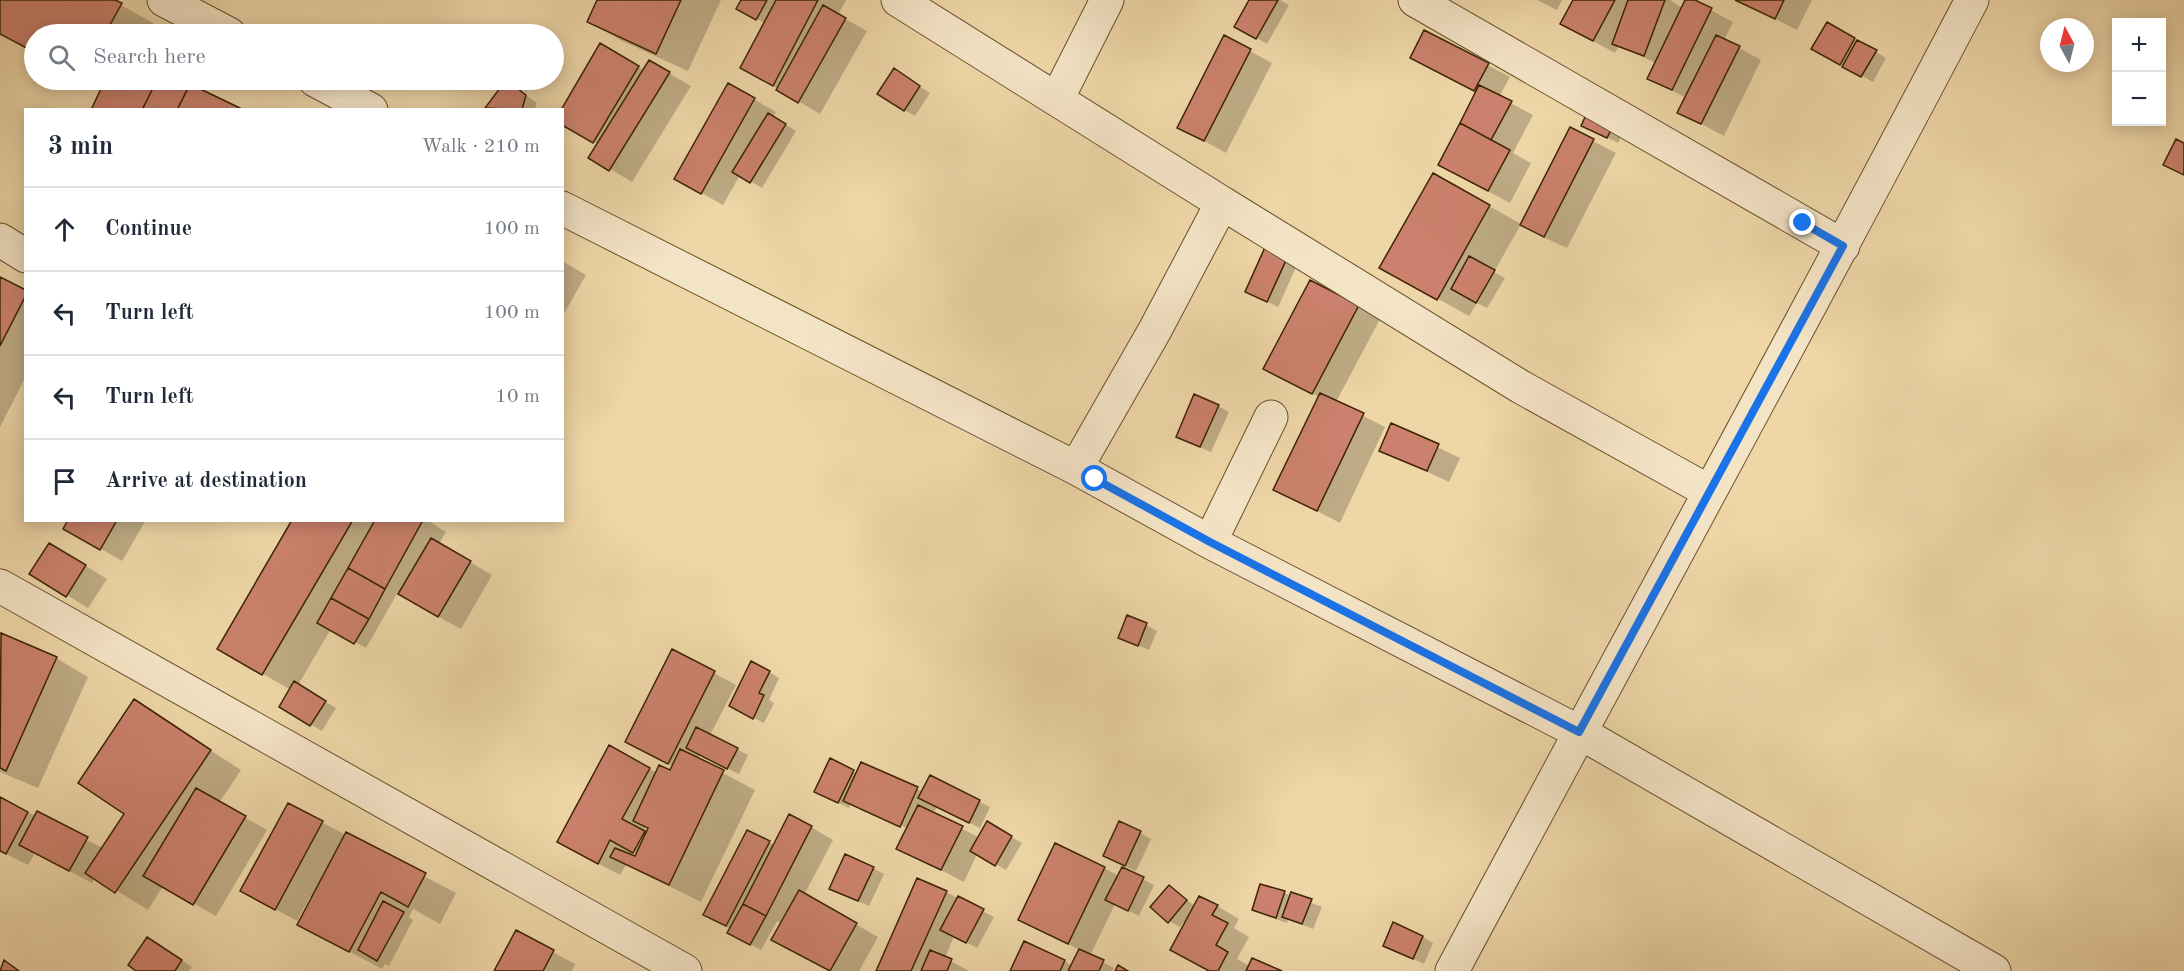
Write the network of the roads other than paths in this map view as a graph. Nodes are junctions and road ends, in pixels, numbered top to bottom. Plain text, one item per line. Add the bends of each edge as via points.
1 (164, 0) edge
2 (898, 0) edge
3 (1107, 0) edge
4 (1415, 0) edge
5 (1972, 0) edge
6 (210, 24) edge
7 (334, 90) edge
8 (1057, 99) junction
9 (367, 108) edge
10 (1222, 203) junction
11 (564, 209) edge
12 (0, 240) edge
13 (1843, 246) junction
14 (24, 255) edge
15 (1271, 417) dead end
16 (1076, 468) junction
17 (1708, 491) junction
18 (1210, 542) junction
19 (0, 586) edge
20 (1579, 732) junction
21 (685, 971) edge
22 (1452, 971) edge
23 (1994, 971) edge

1 - 6 street
2 - 8 street
3 - 8 street
4 - 13 street
5 - 13 street
7 - 9 street
8 - 10 street
10 - 16 street
10 - 17 street via 1521,387
11 - 16 street
12 - 14 street
13 - 17 street
15 - 18 street
16 - 18 street
17 - 20 street
18 - 20 street
19 - 21 street
20 - 22 street
20 - 23 street

